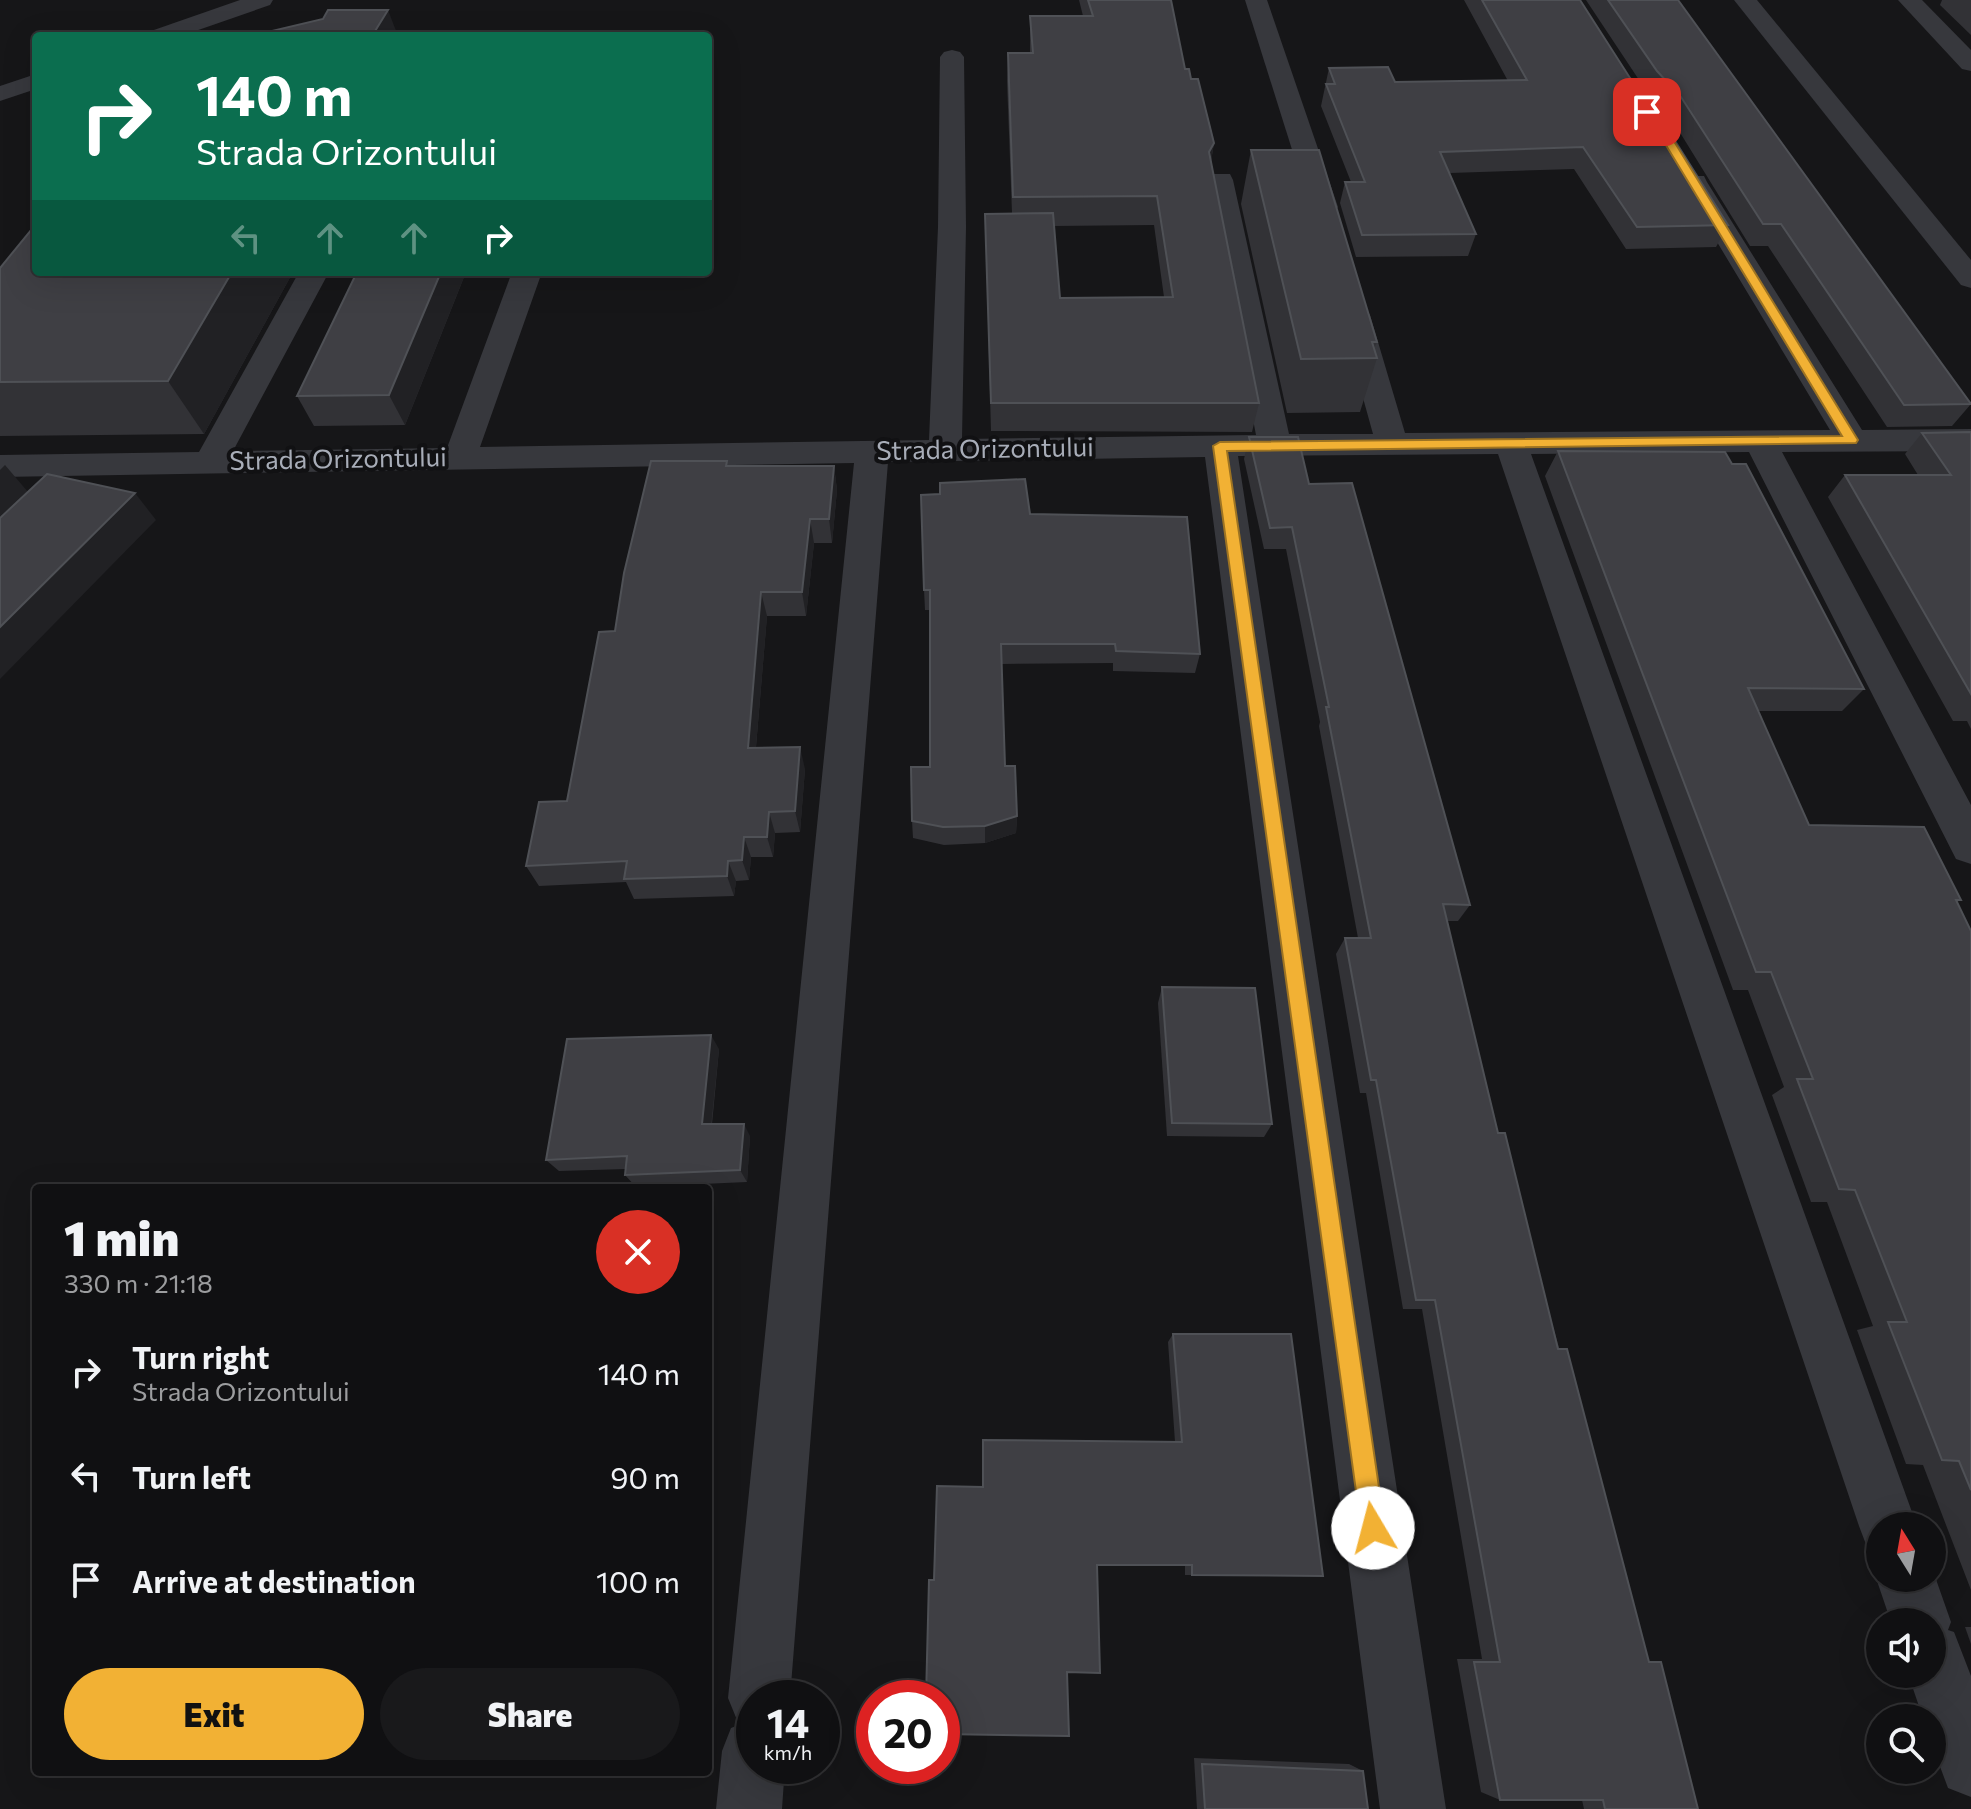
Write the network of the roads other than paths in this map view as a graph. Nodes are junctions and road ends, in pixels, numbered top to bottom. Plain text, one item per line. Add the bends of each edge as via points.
1 (262, 0) edge
2 (1256, 0) edge
3 (1745, 0) edge
4 (1909, 0) edge
5 (170, 32) edge
6 (952, 57) dead end
7 (1971, 64) edge
8 (32, 82) edge
9 (0, 94) edge
10 (1680, 160) edge
11 (1220, 180) dead end
12 (1331, 231) edge
13 (312, 276) edge
14 (526, 276) edge
15 (1971, 279) edge
16 (1349, 291) edge
17 (1852, 440) junction
18 (1971, 440) edge
19 (1760, 441) junction
20 (1510, 442) junction
21 (1392, 444) junction
22 (1275, 445) junction
23 (1220, 446) junction
24 (945, 450) junction
25 (872, 451) junction
26 (460, 457) junction
27 (211, 461) junction
28 (84, 464) junction
29 (0, 466) edge
30 (52, 493) edge
31 (1971, 846) edge
32 (1883, 1512) edge
33 (761, 1680) edge
34 (1944, 1688) edge
35 (1971, 1765) edge
36 (751, 1784) edge
37 (749, 1809) edge
38 (1413, 1809) edge

1 - 5 street
2 - 12 street
3 - 15 street
4 - 7 street
6 - 24 street
8 - 9 street
10 - 17 street
11 - 22 street
13 - 27 street
14 - 26 street
16 - 21 street
17 - 18 street, Strada Orizontului
17 - 19 street, Strada Orizontului
19 - 20 street, Strada Orizontului
19 - 31 street
20 - 21 street, Strada Orizontului
20 - 32 street
21 - 22 street, Strada Orizontului
22 - 23 street, Strada Orizontului
23 - 24 street, Strada Orizontului
23 - 38 street
24 - 25 street, Strada Orizontului
25 - 26 street, Strada Orizontului
25 - 33 street
26 - 27 street, Strada Orizontului
27 - 28 street, Strada Orizontului
28 - 29 street, Strada Orizontului
28 - 30 street
34 - 35 street
36 - 37 street

